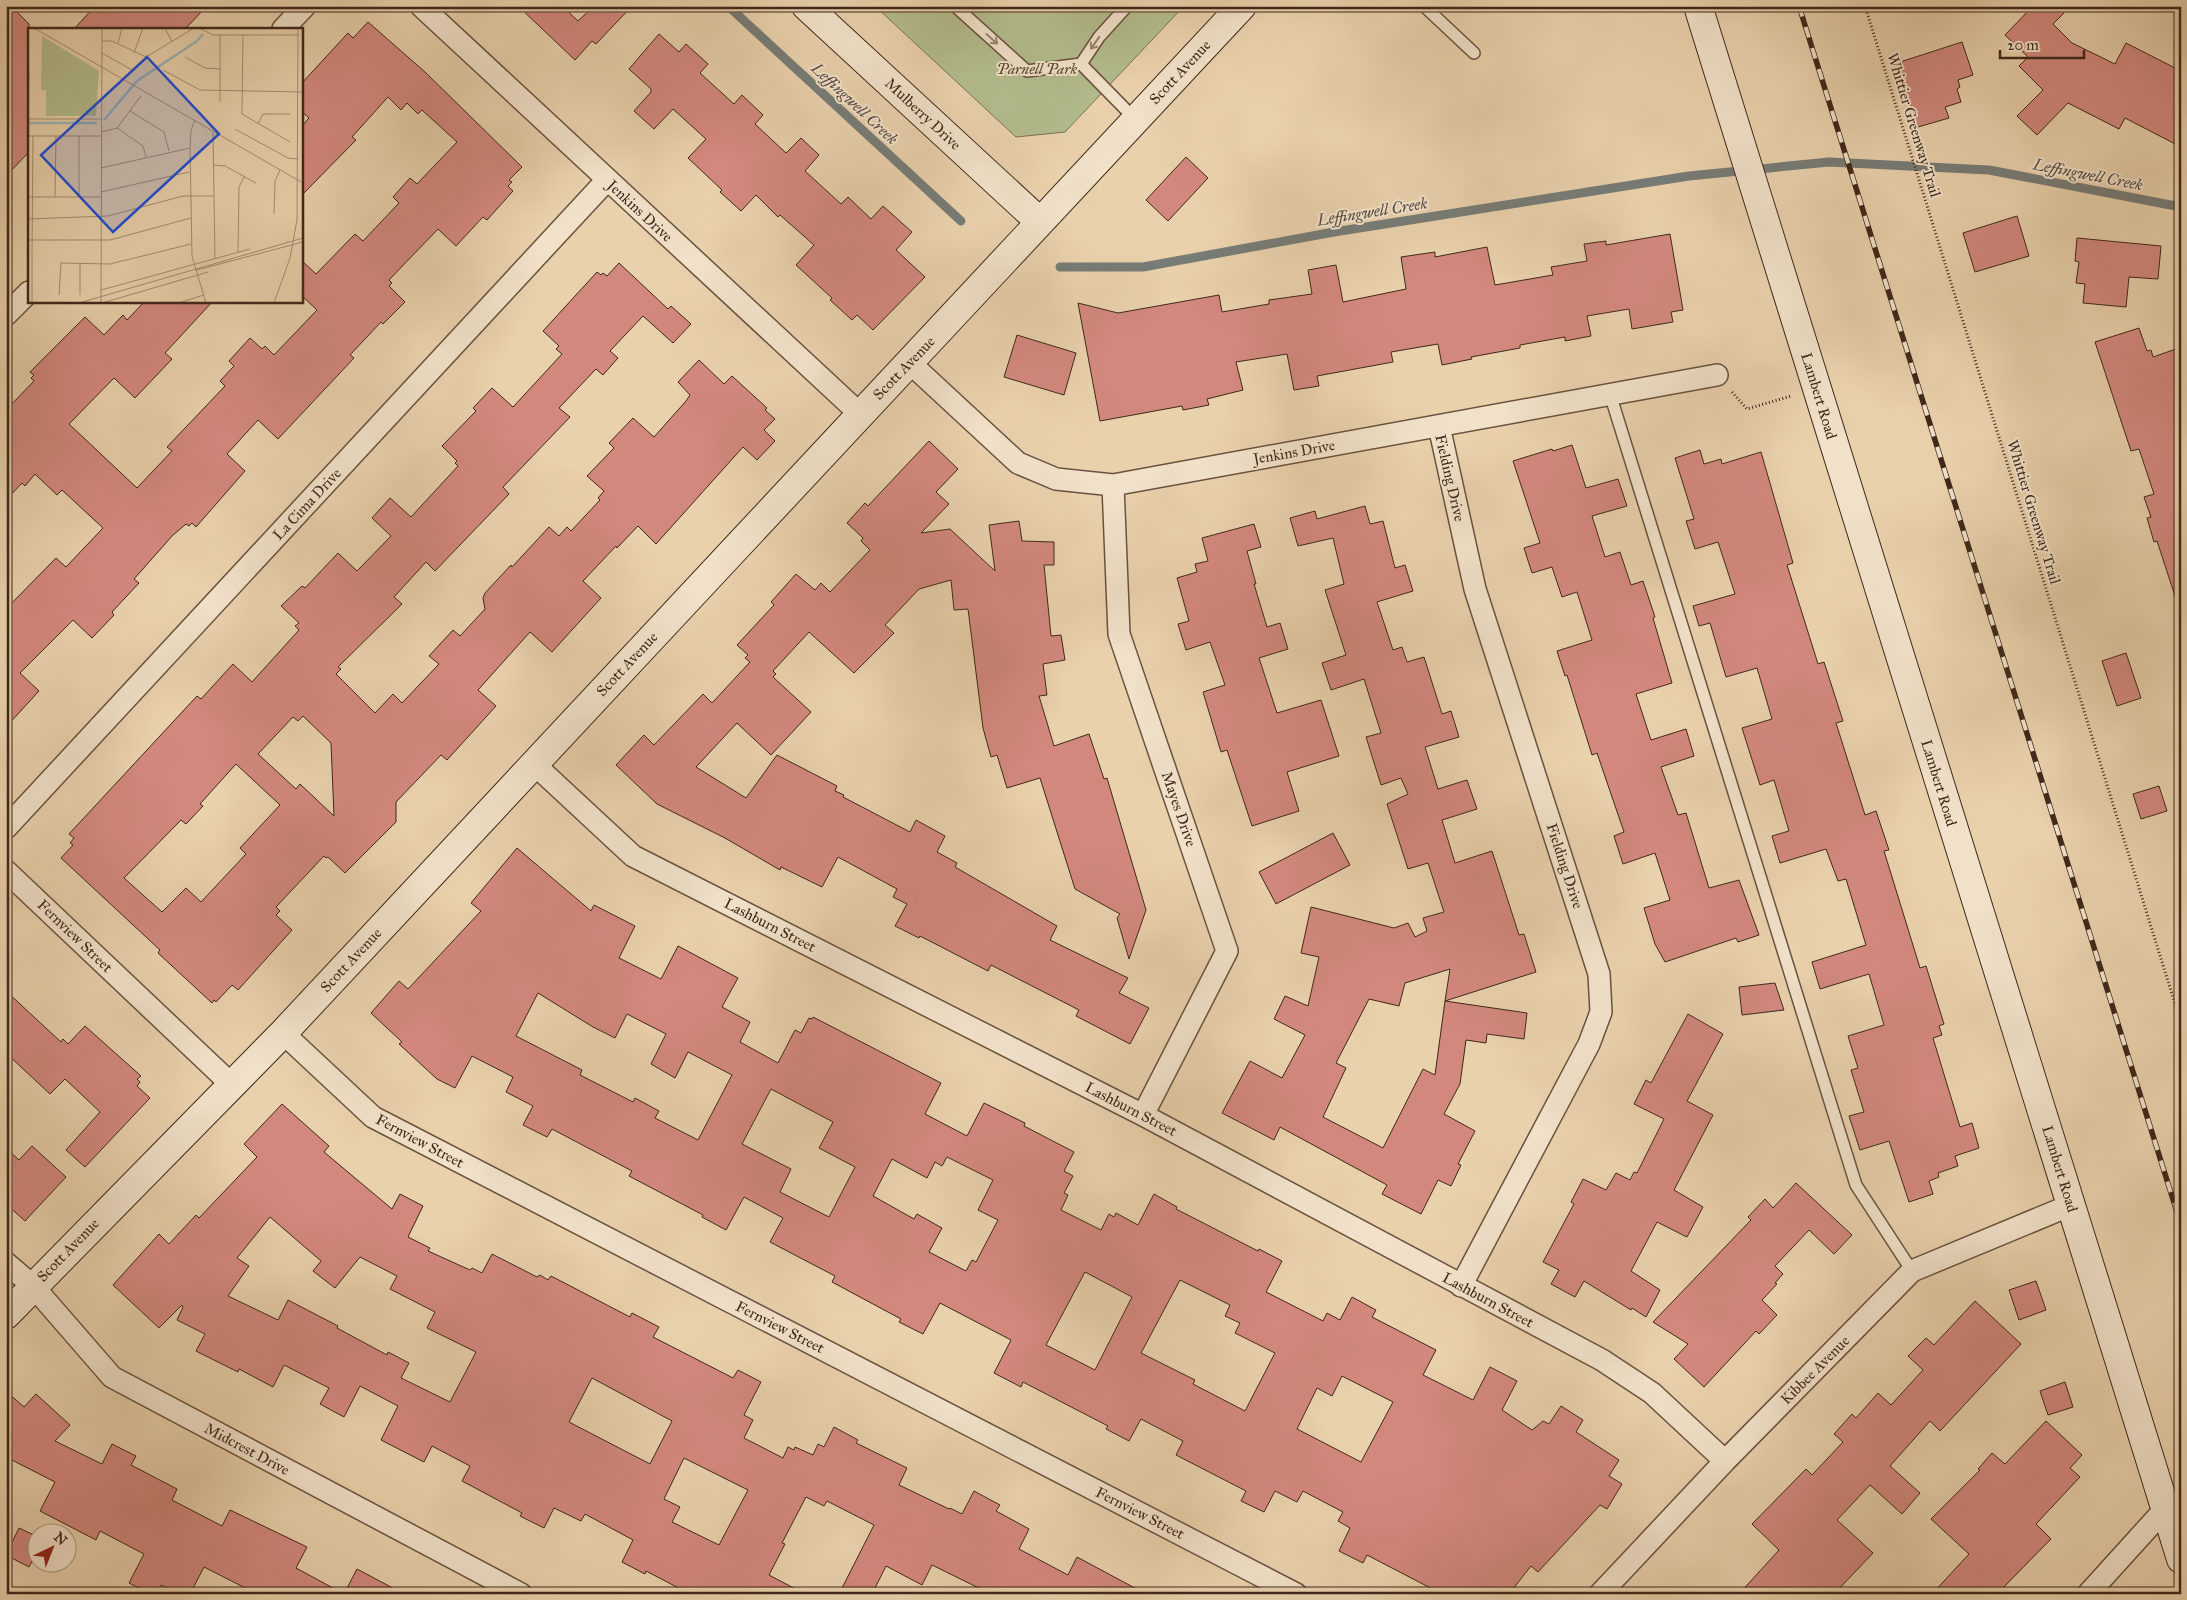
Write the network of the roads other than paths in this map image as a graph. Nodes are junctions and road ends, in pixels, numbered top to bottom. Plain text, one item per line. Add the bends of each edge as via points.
1 (305, 6) edge
2 (420, 6) edge
3 (806, 6) edge
4 (955, 6) edge
5 (1127, 6) edge
6 (1242, 6) edge
7 (1424, 6) edge
8 (1698, 6) edge
9 (284, 28) edge
10 (1474, 53) dead end
11 (1081, 64) junction
12 (1135, 119) junction
13 (607, 180) junction
14 (1039, 221) junction
15 (28, 293) edge
16 (6, 315) edge
17 (910, 363) junction
18 (1717, 375) road end
19 (1610, 394) junction
20 (860, 414) junction
21 (1438, 426) junction
22 (1113, 485) junction
23 (534, 764) junction
24 (6, 828) edge
25 (6, 871) edge
26 (283, 1033) junction
27 (231, 1084) junction
28 (1143, 1115) junction
29 (2071, 1205) junction
30 (6, 1262) edge
31 (1912, 1271) junction
32 (33, 1286) junction
33 (1462, 1286) junction
34 (6, 1315) edge
35 (1725, 1461) junction
36 (2165, 1508) junction
37 (2181, 1559) edge
38 (521, 1594) edge
39 (1296, 1594) edge
40 (1600, 1594) edge
41 (2088, 1594) edge

1 - 9 street
2 - 13 street, Jenkins Drive
3 - 14 street, Mulberry Drive
4 -> 11 lane via 1027,71
5 -> 11 lane via 1099,37
6 - 12 street, Scott Avenue
7 - 10 lane
8 - 29 street, Lambert Road
11 - 12 lane
12 - 14 street, Scott Avenue
13 - 20 street, Jenkins Drive
13 - 24 street, La Cima Drive
14 - 17 street, Scott Avenue
15 - 16 street
17 - 20 street, Scott Avenue
17 - 22 street, Jenkins Drive via 1018,463 1056,479
18 - 19 street, Jenkins Drive
19 - 21 street, Jenkins Drive
19 - 31 lane via 1856,1185
20 - 23 street, Scott Avenue
21 - 22 street, Jenkins Drive
21 - 33 street, Fielding Drive via 1475,589 1599,974 1601,1012 1590,1044
22 - 28 street, Mayes Drive via 1119,634 1227,951
23 - 26 street, Scott Avenue
23 - 28 street, Lashburn Street via 633,856
25 - 27 street, Fernview Street
26 - 27 street, Scott Avenue
26 - 39 street, Fernview Street via 373,1117
27 - 32 street, Scott Avenue
28 - 33 street, Lashburn Street
29 - 31 street, Kibbee Avenue
29 - 36 street, Lambert Road
30 - 32 street, Midcrest Drive
31 - 35 street, Kibbee Avenue
32 - 34 street, Scott Avenue
32 - 38 street, Midcrest Drive via 112,1377
33 - 35 street, Lashburn Street via 1602,1360 1644,1388
35 - 40 street, Kibbee Avenue
36 - 37 street, Lambert Road
36 - 41 street

